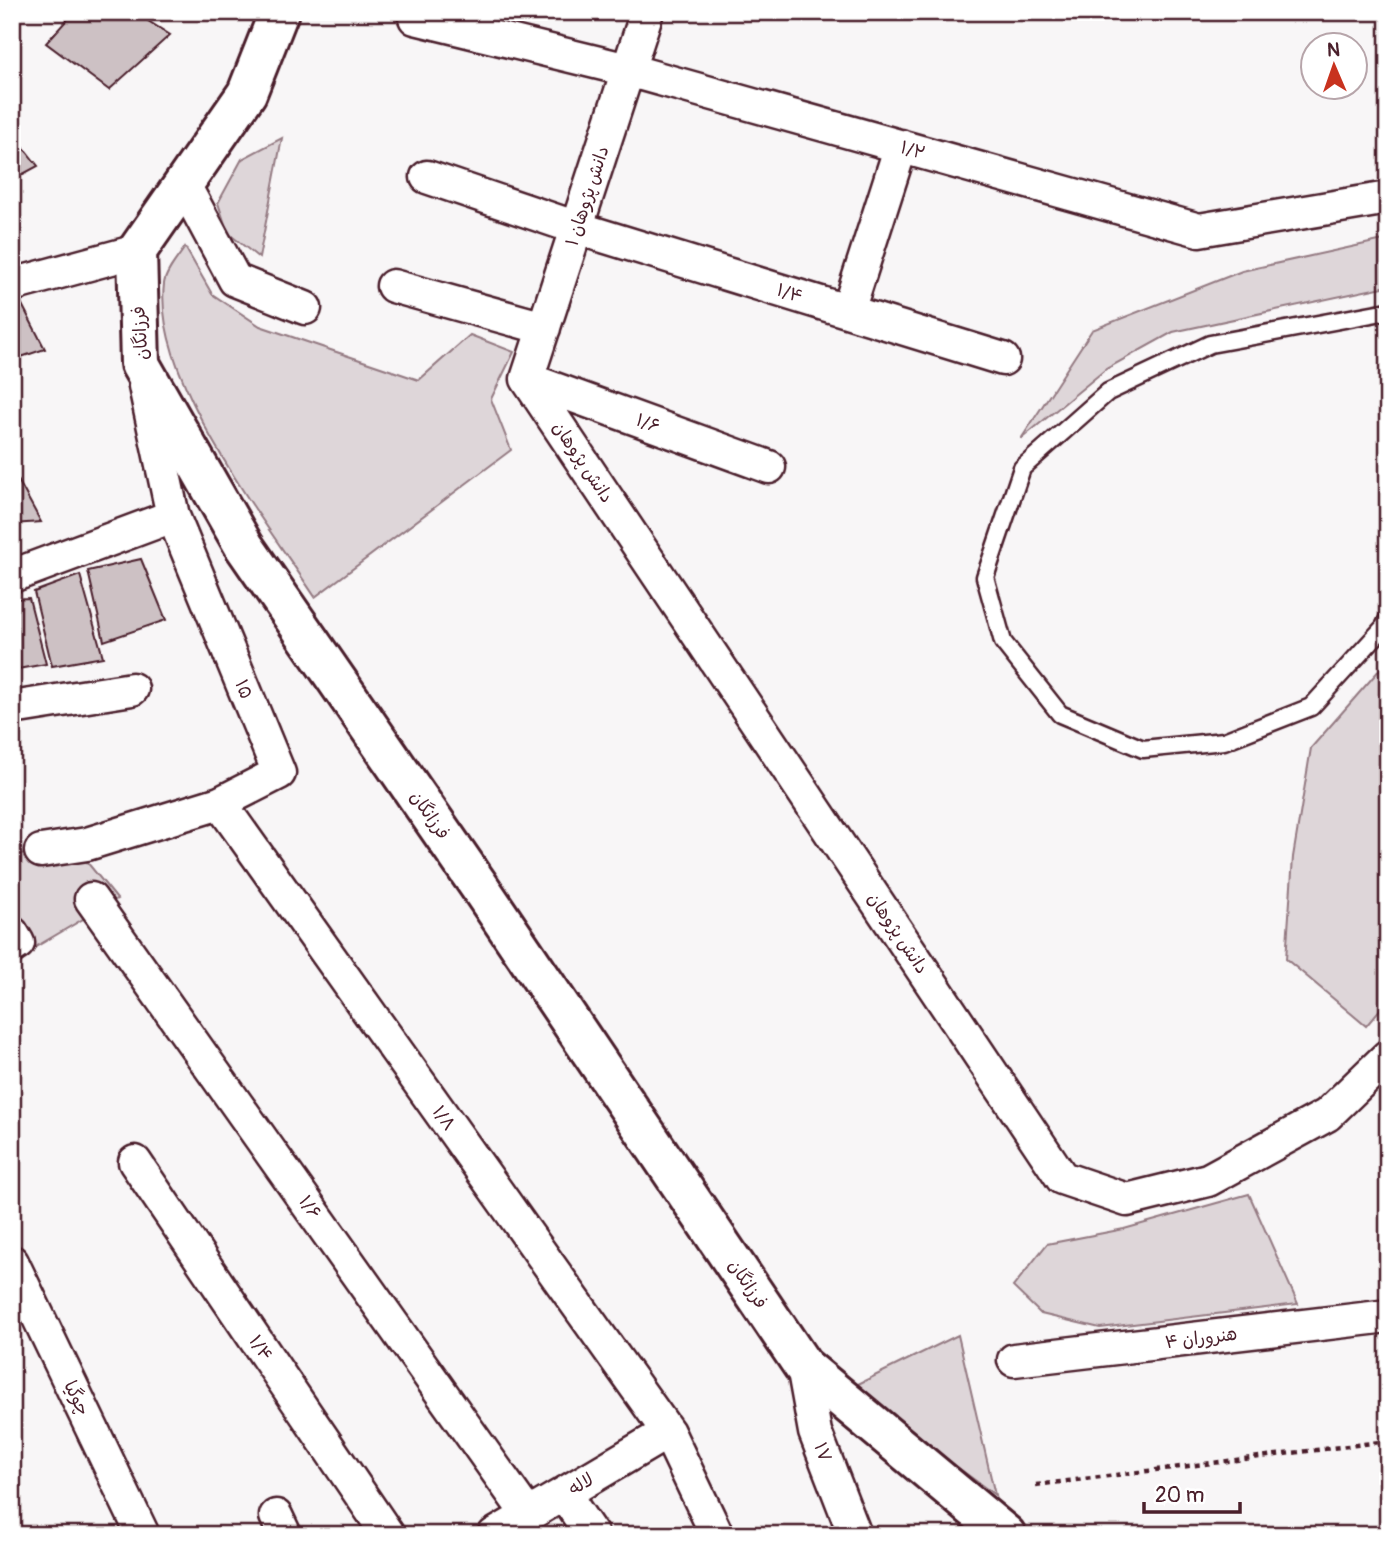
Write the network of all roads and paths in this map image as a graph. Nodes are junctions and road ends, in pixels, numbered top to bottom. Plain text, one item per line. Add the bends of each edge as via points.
1 (279, 12) edge
2 (647, 12) edge
3 (415, 18) dead end
4 (628, 70) junction
5 (901, 146) junction
6 (427, 177) dead end
7 (183, 183) junction
8 (1388, 198) edge
9 (577, 228) junction
10 (137, 251) junction
11 (12, 285) edge
12 (393, 286) dead end
13 (305, 308) dead end
14 (848, 311) junction
15 (1388, 311) edge
16 (544, 328) junction
17 (1003, 359) dead end
18 (140, 364) junction
19 (527, 379) junction
20 (769, 467) dead end
21 (173, 516) junction
22 (12, 576) edge
23 (1388, 620) edge
24 (132, 689) dead end
25 (12, 708) edge
26 (220, 803) junction
27 (41, 851) dead end
28 (92, 899) dead end
29 (12, 933) edge
30 (12, 947) edge
31 (1386, 1060) edge
32 (135, 1162) dead end
33 (12, 1262) edge
34 (1388, 1316) edge
35 (1014, 1360) dead end
36 (803, 1366) junction
37 (668, 1433) junction
38 (1388, 1441) edge
39 (1036, 1485) dead end
40 (564, 1494) junction
41 (528, 1515) junction
42 (142, 1535) edge
43 (388, 1535) edge
44 (494, 1535) edge
45 (592, 1535) edge
46 (717, 1535) edge
47 (855, 1535) edge
48 (1006, 1535) edge

1 - 7 street via 247,93
2 - 4 street, دانش پژوهان ۱
3 - 4 street, ۱/۲
4 - 5 street, ۱/۲
4 - 9 street, دانش پژوهان ۱
5 - 8 street, ۱/۲ via 1199,230
5 - 14 street
6 - 9 street, ۱/۴
7 - 10 street
7 - 13 street via 235,279
9 - 14 street, ۱/۴
9 - 16 street, دانش پژوهان ۱
10 - 11 street
10 - 18 street, فرزانگان
12 - 16 street
14 - 17 street, ۱/۴
15 - 23 lane via 1210,344 1108,392 1022,468 985,577 1003,642 1060,714 1143,750 1224,741 1311,707
16 - 19 street, دانش پژوهان ۱
18 - 21 street, ۱۵
18 - 36 street, فرزانگان via 244,546
19 - 20 street, ۱/۶
19 - 31 street, دانش پژوهان via 1062,1178 1128,1200 1208,1180 1328,1115
21 - 22 street
21 - 26 street, ۱۵ via 279,773
24 - 25 street
26 - 27 street, ۱۵ via 87,844
26 - 37 street, ۱/۸
28 - 41 street, ۱/۶
29 - 30 street via 18,943
32 - 43 street, ۱/۴
33 - 42 street, چوگیا
34 - 35 street, هنروران ۴
36 - 47 street, ۱۷ via 816,1432
36 - 48 street, فرزانگان
37 - 40 street, لاله
37 - 46 street, ۱/۸
38 - 39 path
40 - 41 street, لاله
40 - 45 street
41 - 44 street, لاله

